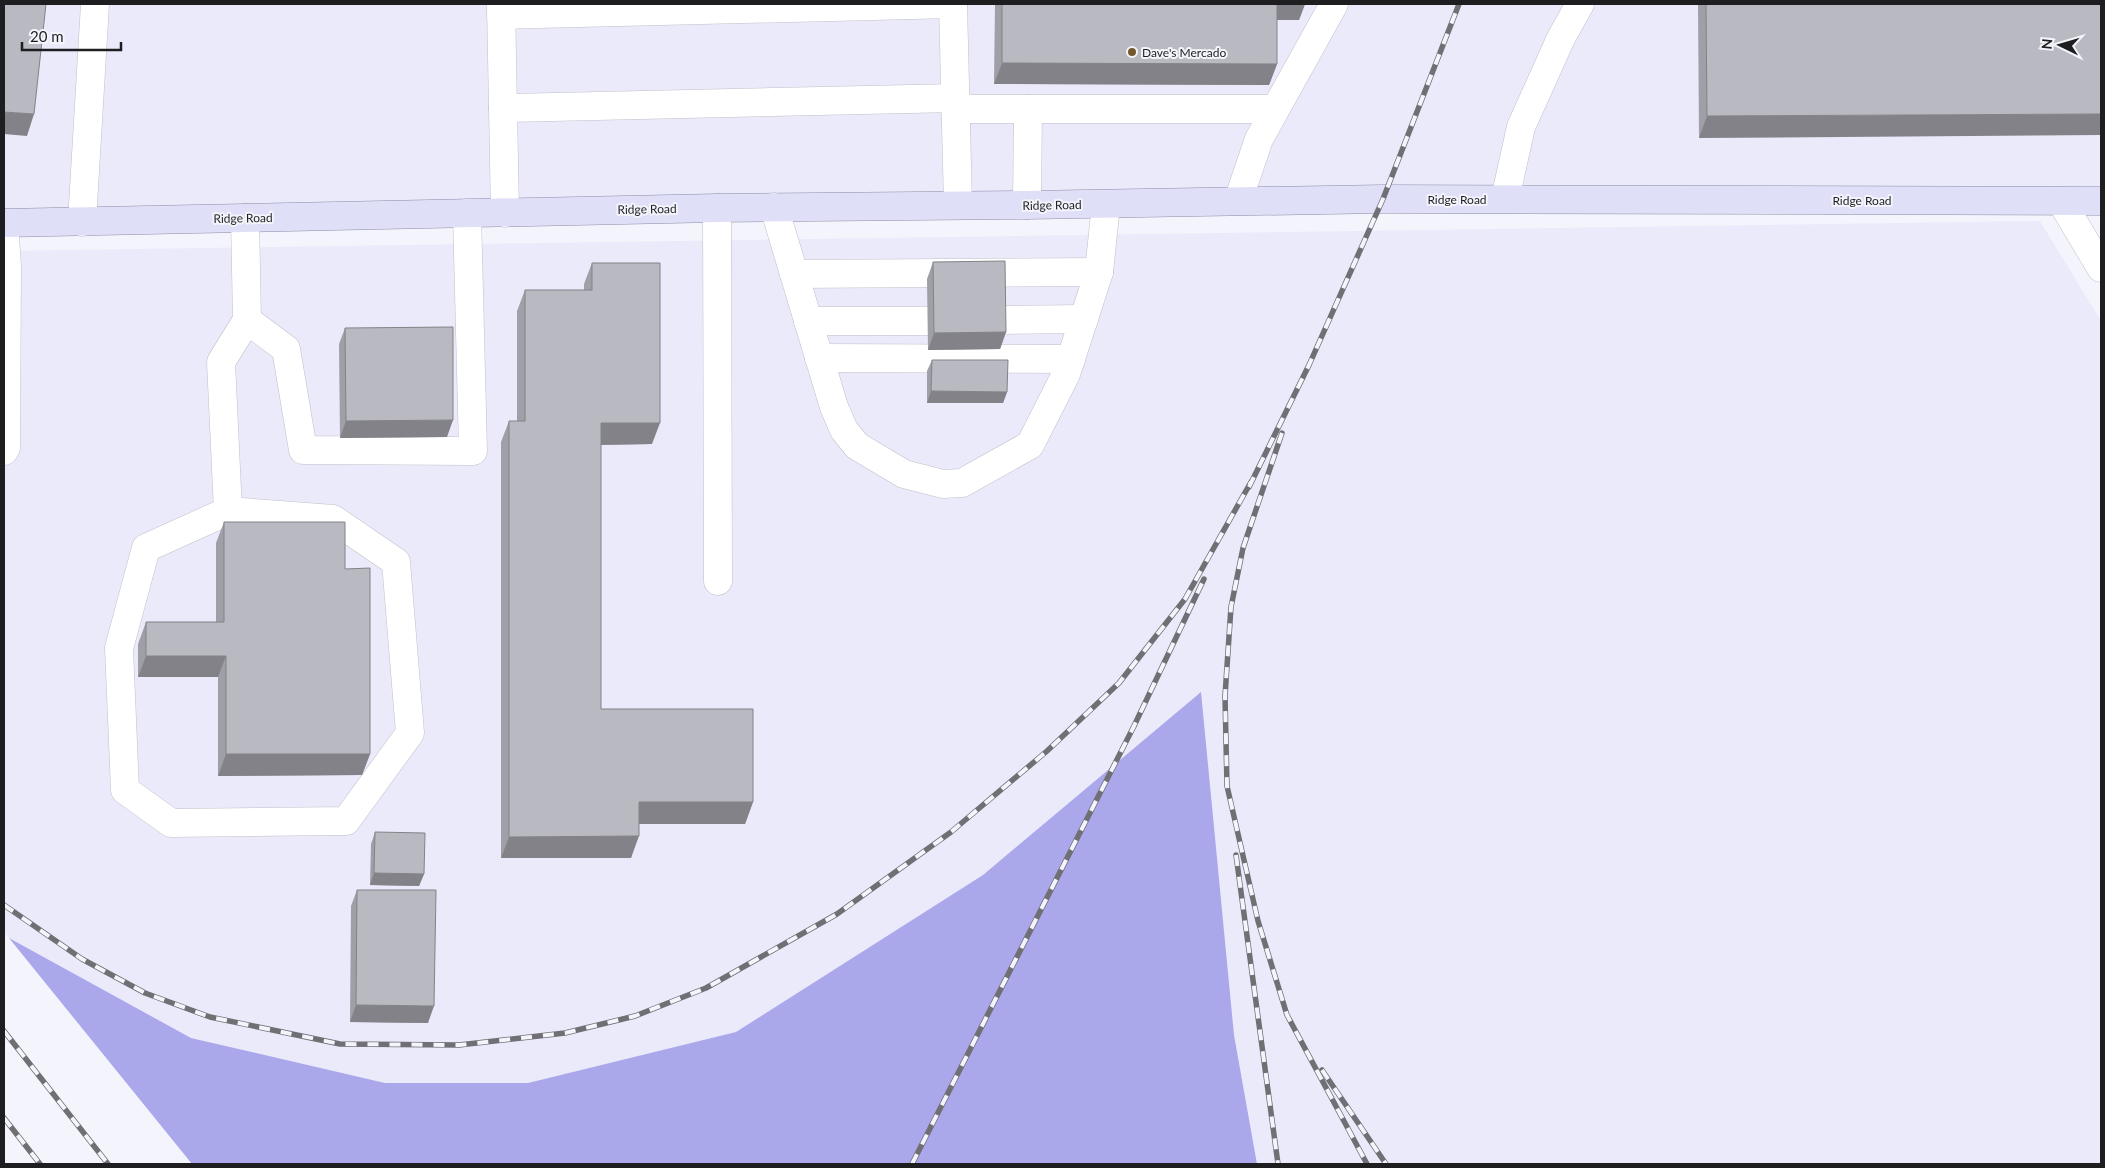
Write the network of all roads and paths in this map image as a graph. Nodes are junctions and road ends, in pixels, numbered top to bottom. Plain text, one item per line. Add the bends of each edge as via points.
1 (95, 4) edge
2 (953, 4) edge
3 (1334, 4) edge
4 (1580, 4) edge
5 (501, 9) edge
6 (956, 103) junction
7 (503, 108) junction
8 (1028, 109) junction
9 (1275, 109) junction
10 (1506, 199) junction
11 (2061, 201) junction
12 (2101, 201) edge
13 (1238, 202) junction
14 (1106, 204) junction
15 (958, 205) junction
16 (1027, 205) junction
17 (774, 207) junction
18 (716, 208) junction
19 (505, 213) junction
20 (467, 214) junction
21 (244, 218) junction
22 (82, 222) junction
23 (4, 223) edge
24 (2101, 268) edge
25 (1099, 272) junction
26 (794, 274) junction
27 (1084, 319) junction
28 (247, 320) junction
29 (927, 320) dead end
30 (1000, 320) edge
31 (808, 321) junction
32 (819, 358) junction
33 (1071, 359) junction
34 (4, 452) edge
35 (228, 511) junction
36 (718, 581) dead end

1 - 22 street
2 - 5 street
2 - 6 street
3 - 9 street
4 - 10 street via 1521,127
5 - 7 street
6 - 7 street
6 - 8 street
6 - 15 street
7 - 19 street
8 - 9 street
8 - 16 street
9 - 13 street via 1259,139
10 - 11 main road, Ridge Road
10 - 13 main road, Ridge Road
11 - 12 main road, Ridge Road
11 - 24 street
13 - 14 main road, Ridge Road
14 - 16 main road, Ridge Road
14 - 25 street
15 - 16 main road, Ridge Road
15 - 17 main road, Ridge Road
17 - 18 main road, Ridge Road
17 - 26 street
18 - 19 main road, Ridge Road
18 - 36 street
19 - 20 main road, Ridge Road
20 - 21 main road, Ridge Road
20 - 28 street via 473,451 303,450 286,348
21 - 22 main road, Ridge Road
21 - 28 street
22 - 23 main road, Ridge Road
23 - 34 street
25 - 26 street
25 - 27 street
26 - 31 street
27 - 30 street
27 - 33 street
28 - 35 street via 221,362
29 - 31 street
31 - 32 street
32 - 33 street
32 - 33 street via 837,415 857,446 904,474 943,484 962,483 1030,445
35 - 35 street via 333,519 396,562 410,734 346,821 171,823 125,790 119,648 146,548

